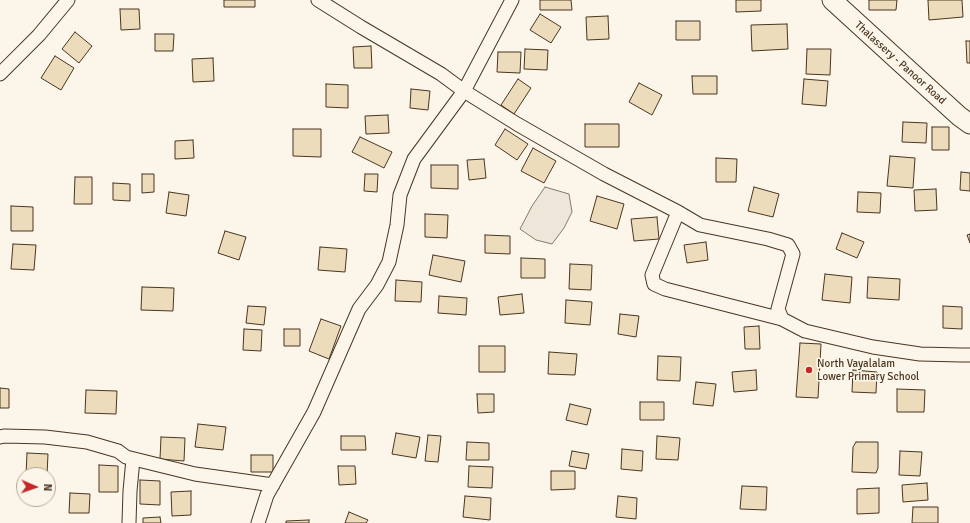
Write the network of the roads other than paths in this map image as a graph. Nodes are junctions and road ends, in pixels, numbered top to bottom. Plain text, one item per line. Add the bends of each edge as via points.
1 (68, 0) edge
2 (318, 0) edge
3 (512, 0) edge
4 (832, 0) edge
5 (0, 74) edge
6 (464, 90) junction
7 (970, 124) edge
8 (678, 212) junction
9 (782, 319) junction
10 (970, 355) edge
11 (0, 437) edge
12 (133, 459) junction
13 (273, 485) junction
14 (129, 523) edge
15 (258, 523) edge

1 - 5 street via 39,35
2 - 6 street
3 - 6 street
4 - 7 main road, Thalassery - Panoor Road
6 - 8 street via 604,174
6 - 13 street via 414,159 400,196 389,262 377,286 359,309 314,412
8 - 9 street via 700,225 768,238 788,245 793,254 778,309
8 - 9 street via 652,275 654,284
9 - 10 street via 805,331 873,348 920,354
11 - 12 street via 45,437 87,442 118,451
12 - 13 street via 195,474
12 - 14 street
13 - 15 street

